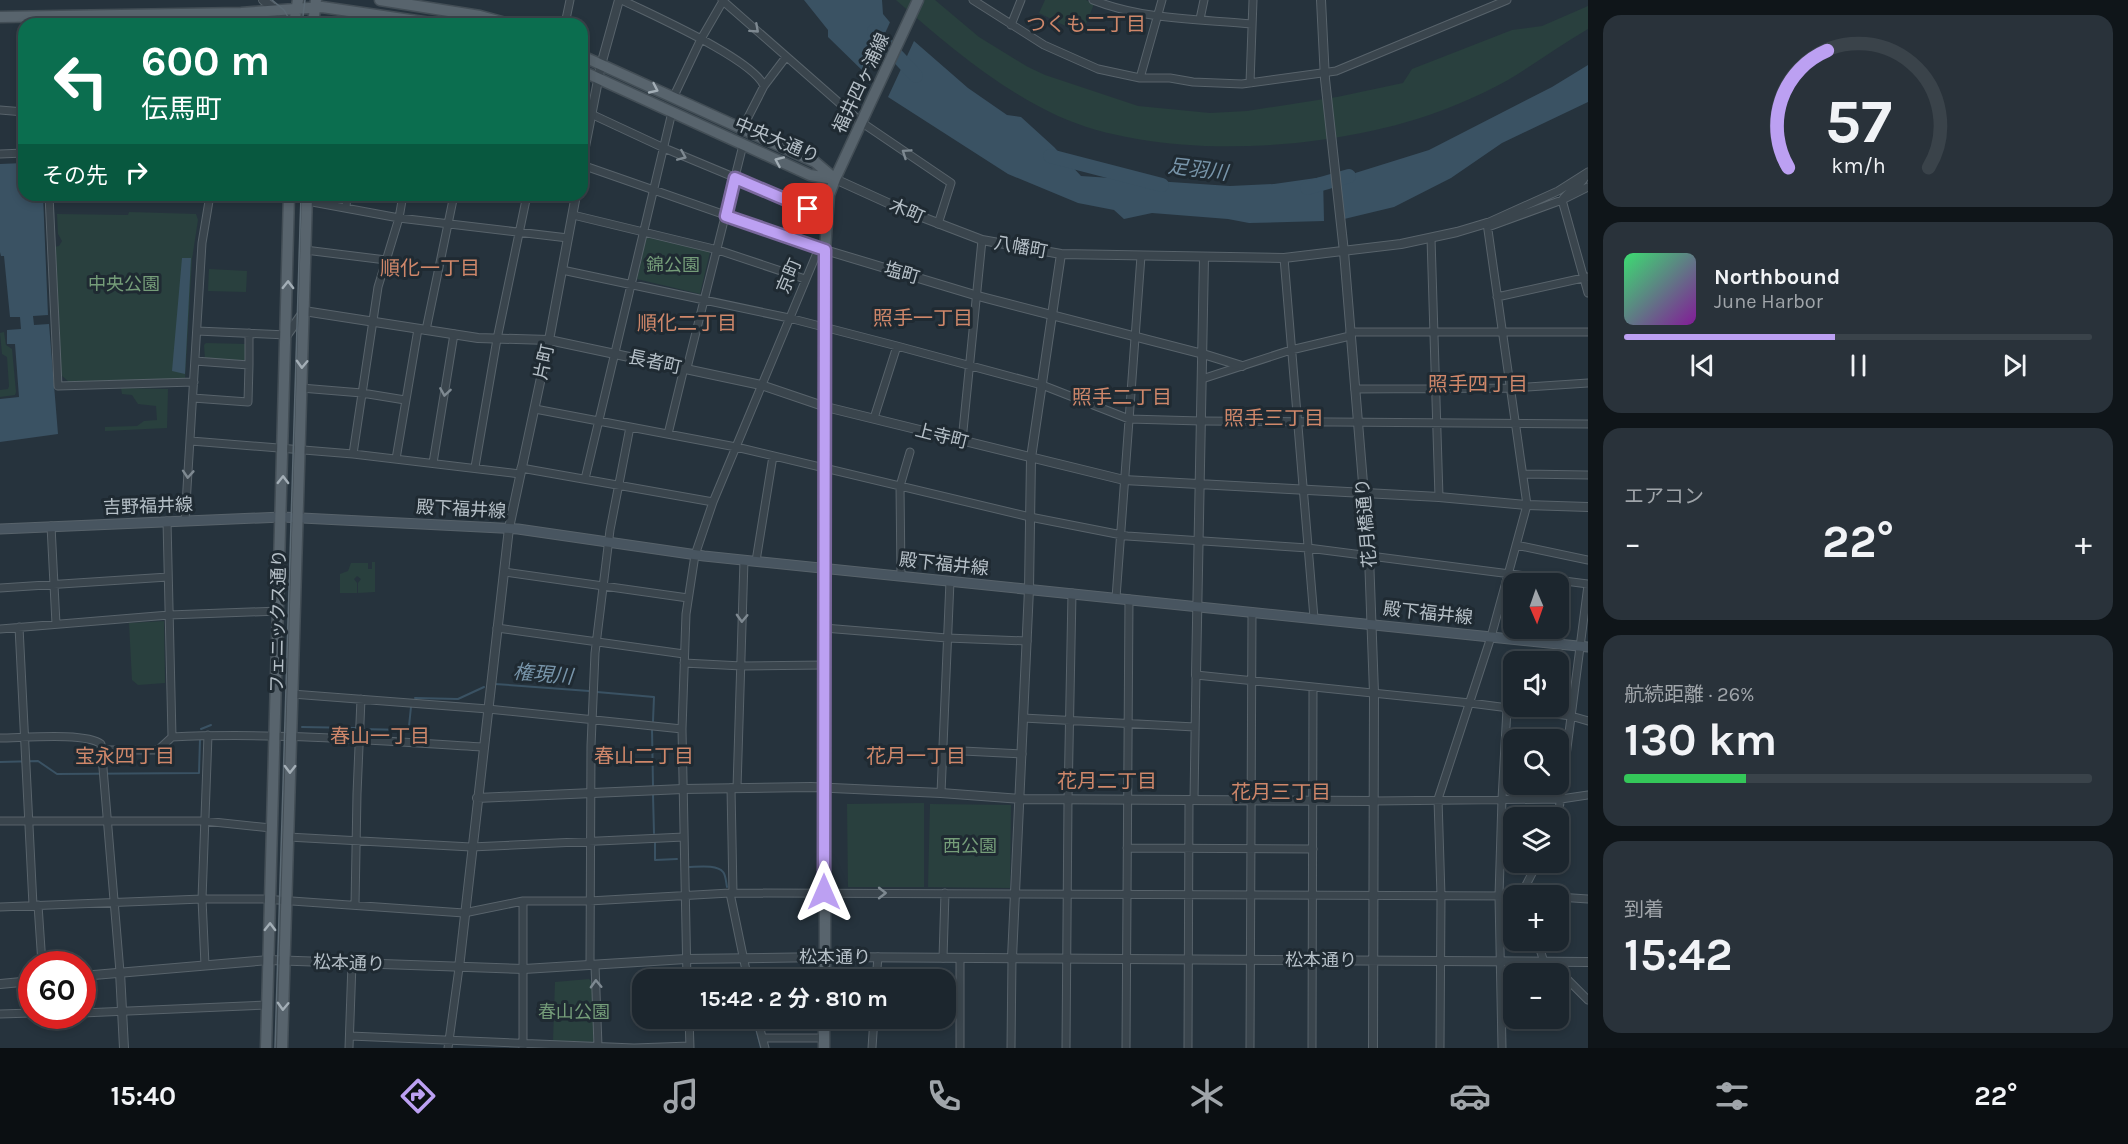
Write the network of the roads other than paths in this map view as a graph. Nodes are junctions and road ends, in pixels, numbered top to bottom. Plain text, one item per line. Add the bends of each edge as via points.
1 (263, 0) edge
2 (382, 0) edge
3 (570, 0) edge
4 (620, 0) edge
5 (918, 0) edge
6 (973, 0) edge
7 (1021, 0) edge
8 (1093, 0) edge
9 (1162, 0) edge
10 (1204, 0) edge
11 (1253, 0) edge
12 (1321, 0) edge
13 (1507, 0) edge
14 (723, 1) edge
15 (1496, 2) edge
16 (316, 4) edge
17 (435, 4) edge
18 (297, 5) edge
19 (277, 11) junction
20 (1158, 15) junction
21 (0, 17) edge
22 (18, 18) edge
23 (218, 18) edge
24 (283, 18) edge
25 (382, 18) edge
26 (487, 18) edge
27 (566, 18) edge
28 (1200, 19) junction
29 (1252, 24) junction
30 (1011, 25) junction
31 (701, 39) junction
32 (786, 57) junction
33 (588, 59) edge
34 (601, 65) junction
35 (588, 74) edge
36 (1325, 76) junction
37 (598, 78) junction
38 (1140, 78) junction
39 (1250, 82) junction
40 (764, 86) junction
41 (673, 98) junction
42 (0, 110) edge
43 (18, 112) edge
44 (672, 112) junction
45 (591, 114) junction
46 (862, 119) junction
47 (742, 129) junction
48 (588, 130) edge
49 (743, 145) junction
50 (664, 148) junction
51 (18, 153) edge
52 (0, 154) edge
53 (588, 165) edge
54 (1588, 172) edge
55 (735, 178) junction
56 (835, 179) junction
57 (1588, 187) edge
58 (654, 190) junction
59 (1562, 200) junction
60 (50, 201) edge
61 (209, 201) edge
62 (289, 201) edge
63 (307, 201) edge
64 (319, 201) edge
65 (347, 201) edge
66 (402, 201) edge
67 (453, 201) edge
68 (526, 201) edge
69 (575, 201) edge
70 (346, 208) junction
71 (573, 214) junction
72 (726, 216) junction
73 (827, 216) junction
74 (399, 218) junction
75 (448, 224) junction
76 (938, 224) junction
77 (1487, 225) junction
78 (520, 232) junction
79 (645, 232) junction
80 (1431, 237) junction
81 (568, 238) junction
82 (982, 240) junction
83 (1343, 248) junction
84 (305, 249) junction
85 (822, 249) junction
86 (717, 250) junction
87 (1060, 254) junction
88 (1141, 256) junction
89 (1204, 258) junction
90 (1284, 258) junction
91 (386, 260) junction
92 (562, 270) junction
93 (1586, 278) edge
94 (805, 279) junction
95 (632, 284) junction
96 (1588, 293) edge
97 (978, 296) junction
98 (1497, 297) junction
99 (705, 300) junction
100 (304, 311) junction
101 (1052, 316) junction
102 (789, 318) junction
103 (372, 321) junction
104 (825, 327) junction
105 (422, 329) junction
106 (1434, 331) junction
107 (197, 332) junction
108 (1502, 332) junction
109 (1588, 332) edge
110 (249, 333) junction
111 (454, 334) junction
112 (1350, 334) junction
113 (287, 335) junction
114 (1135, 337) junction
115 (497, 339) junction
116 (549, 340) junction
117 (897, 346) junction
118 (1292, 351) junction
119 (616, 354) junction
120 (1203, 354) junction
121 (195, 361) junction
122 (249, 365) junction
123 (970, 366) junction
124 (1242, 366) junction
125 (686, 368) junction
126 (1202, 379) junction
127 (194, 382) junction
128 (1588, 383) edge
129 (761, 385) junction
130 (1041, 385) junction
131 (301, 388) junction
132 (1436, 388) junction
133 (1512, 388) junction
134 (1355, 389) junction
135 (362, 393) junction
136 (193, 398) junction
137 (405, 400) junction
138 (826, 407) junction
139 (535, 408) junction
140 (874, 418) junction
141 (1129, 419) junction
142 (600, 421) junction
143 (1201, 421) junction
144 (1296, 422) junction
145 (1357, 422) junction
146 (1437, 423) junction
147 (1517, 424) junction
148 (1588, 424) edge
149 (630, 427) junction
150 (668, 434) junction
151 (191, 441) junction
152 (962, 441) junction
153 (736, 447) junction
154 (283, 449) junction
155 (299, 450) junction
156 (910, 452) dead end
157 (353, 454) junction
158 (773, 456) junction
159 (1031, 458) junction
160 (396, 459) junction
161 (433, 463) junction
162 (475, 467) junction
163 (824, 468) junction
164 (521, 471) junction
165 (1523, 474) junction
166 (1588, 475) edge
167 (585, 479) junction
168 (1124, 480) junction
169 (1200, 484) junction
170 (618, 485) junction
171 (900, 486) junction
172 (1303, 491) junction
173 (1364, 494) junction
174 (1439, 497) junction
175 (713, 502) junction
176 (1527, 505) junction
177 (1588, 507) edge
178 (282, 517) junction
179 (297, 517) junction
180 (1030, 517) junction
181 (184, 520) junction
182 (167, 521) junction
183 (51, 526) junction
184 (508, 528) junction
185 (0, 529) edge
186 (1120, 534) junction
187 (1199, 541) junction
188 (608, 542) junction
189 (1516, 545) junction
190 (1308, 548) junction
191 (695, 555) junction
192 (1369, 556) junction
193 (744, 560) junction
194 (1588, 560) edge
195 (756, 561) junction
196 (825, 568) junction
197 (505, 572) junction
198 (1508, 573) joint
199 (901, 576) junction
200 (168, 577) junction
201 (950, 581) junction
202 (1569, 581) edge
203 (1588, 584) edge
204 (54, 585) junction
205 (603, 586) junction
206 (0, 588) edge
207 (1029, 589) junction
208 (1503, 592) edge
209 (1072, 593) junction
210 (688, 598) junction
211 (1116, 598) junction
212 (1129, 599) junction
213 (1198, 606) junction
214 (279, 611) junction
215 (1252, 612) junction
216 (169, 615) junction
217 (1314, 618) junction
218 (56, 624) junction
219 (1372, 624) junction
220 (19, 627) junction
221 (497, 628) junction
222 (824, 628) junction
223 (0, 629) edge
224 (1491, 637) junction
225 (947, 638) junction
226 (596, 641) junction
227 (1027, 641) junction
228 (1585, 647) edge
229 (684, 654) junction
230 (684, 663) junction
231 (824, 665) junction
232 (742, 666) junction
233 (1196, 675) junction
234 (1252, 681) junction
235 (1313, 687) junction
236 (1374, 693) junction
237 (292, 694) junction
238 (362, 699) junction
239 (1470, 703) junction
240 (1503, 707) edge
241 (488, 709) junction
242 (1571, 716) junction
243 (1507, 717) edge
244 (1023, 718) junction
245 (592, 720) junction
246 (1070, 721) junction
247 (1588, 721) edge
248 (1128, 724) junction
249 (1195, 727) junction
250 (682, 729) junction
251 (359, 732) junction
252 (208, 735) junction
253 (172, 737) junction
254 (275, 737) junction
255 (291, 737) junction
256 (0, 738) edge
257 (25, 738) junction
258 (483, 747) junction
259 (103, 750) junction
260 (943, 750) junction
261 (1022, 754) junction
262 (734, 788) junction
263 (824, 788) junction
264 (683, 789) junction
265 (941, 793) junction
266 (591, 794) junction
267 (1588, 795) edge
268 (477, 798) junction
269 (1438, 799) junction
270 (1561, 799) junction
271 (1020, 800) junction
272 (1068, 800) junction
273 (1192, 800) junction
274 (1251, 800) junction
275 (1502, 800) junction
276 (1127, 801) junction
277 (1314, 801) junction
278 (1374, 801) junction
279 (1560, 807) edge
280 (0, 821) edge
281 (29, 821) junction
282 (204, 821) junction
283 (109, 822) junction
284 (272, 828) junction
285 (288, 837) junction
286 (684, 837) junction
287 (356, 840) junction
288 (590, 841) junction
289 (471, 847) junction
290 (1127, 848) junction
291 (1189, 848) junction
292 (1251, 849) junction
293 (1313, 849) junction
294 (824, 892) junction
295 (732, 893) junction
296 (945, 893) junction
297 (1015, 893) junction
298 (1067, 893) junction
299 (1127, 894) junction
300 (1188, 894) junction
301 (684, 895) junction
302 (1250, 895) junction
303 (1312, 895) junction
304 (1373, 896) junction
305 (1441, 896) junction
306 (1499, 896) junction
307 (1503, 896) edge
308 (1569, 898) edge
309 (202, 899) junction
310 (1588, 899) edge
311 (270, 900) junction
312 (286, 901) junction
313 (589, 901) junction
314 (115, 902) junction
315 (523, 902) junction
316 (35, 905) junction
317 (355, 905) junction
318 (0, 907) edge
319 (464, 913) junction
320 (40, 951) edge
321 (1540, 951) edge
322 (825, 957) junction
323 (878, 957) junction
324 (742, 958) junction
325 (943, 958) junction
326 (960, 958) junction
327 (1012, 958) junction
328 (686, 959) junction
329 (1066, 959) junction
330 (1127, 959) junction
331 (1188, 959) junction
332 (269, 960) junction
333 (1250, 960) junction
334 (1312, 960) junction
335 (1441, 960) junction
336 (284, 961) junction
337 (1372, 961) junction
338 (1501, 962) junction
339 (1544, 962) junction
340 (1557, 962) junction
341 (1588, 962) edge
342 (352, 963) junction
343 (205, 965) junction
344 (592, 965) junction
345 (459, 968) junction
346 (524, 969) junction
347 (686, 969) edge
348 (745, 969) edge
349 (825, 969) edge
350 (877, 969) edge
351 (120, 972) junction
352 (96, 975) edge
353 (18, 982) edge
354 (0, 984) edge
355 (1588, 1000) edge
356 (268, 1005) junction
357 (122, 1012) junction
358 (18, 1013) edge
359 (96, 1013) edge
360 (0, 1014) edge
361 (689, 1029) edge
362 (759, 1029) edge
363 (873, 1029) edge
364 (350, 1036) junction
365 (763, 1038) junction
366 (824, 1043) edge
367 (448, 1044) edge
368 (523, 1045) edge
369 (598, 1046) junction
370 (578, 1047) edge
371 (690, 1047) edge
372 (124, 1048) edge
373 (266, 1048) edge
374 (282, 1048) edge
375 (349, 1048) edge
376 (634, 1048) edge
377 (765, 1048) edge
378 (872, 1048) edge
379 (960, 1048) edge
380 (1011, 1048) edge
381 (1066, 1048) edge
382 (1126, 1048) edge
383 (1188, 1048) edge
384 (1250, 1048) edge
385 (1312, 1048) edge
386 (1373, 1048) edge
387 (1440, 1048) edge
388 (1502, 1048) edge

1 - 19 street
2 - 17 main road
3 - 27 street
4 - 31 street
4 - 34 street
5 - 46 main road, 福井四ヶ浦線
6 - 30 street
7 - 30 street
8 - 20 street
9 - 20 street
10 - 28 street
11 - 29 street
12 - 36 street, 花月橋通り
13 - 15 street
14 - 31 street
14 -> 32 street
15 - 36 street
16 - 18 main road
16 - 25 main road
17 - 26 main road
18 - 19 main road
19 - 23 main road
19 - 24 main road
20 - 28 street
20 - 38 street
21 - 22 main road
28 - 29 street
29 - 39 street
30 - 38 street via 1098,69
31 - 40 street via 749,68
31 - 41 street
32 - 40 street
32 - 46 street
33 - 34 main road, 中央大通り
34 - 37 street
34 -> 41 main road, 中央大通り
35 - 37 main road, 中央大通り
36 - 39 street
36 - 83 street, 花月橋通り
37 - 44 main road, 中央大通り
37 - 45 street
38 - 39 street
40 - 47 street
41 - 47 main road, 中央大通り
42 - 43 street
44 - 49 main road, 中央大通り
44 - 50 street
45 - 48 street
45 - 50 street
46 - 56 main road, 福井四ヶ浦線
76 -> 46 street via 951,183
47 - 56 main road, 中央大通り via 814,161
49 - 55 street
56 -> 49 main road, 中央大通り via 810,175
50 -> 55 street
50 - 58 street
51 - 52 street
53 - 58 street
54 - 59 street via 1583,183
54 - 77 street
55 - 72 street
55 - 73 street
56 - 73 main road, 京町
56 - 76 street, 木町
57 - 59 street
58 - 72 street
58 - 79 street
59 - 77 street
59 - 93 street
60 - 127 street via 58,386
61 - 107 street via 202,243
113 -> 62 main road, フェニックス通り
63 - 84 main road, フェニックス通り
64 - 70 street
65 - 70 street
66 - 74 street
67 - 75 street
68 - 78 street
69 - 71 street, 片町
70 - 74 street
71 - 79 street
71 - 81 street, 片町
72 - 85 street
72 - 86 street
73 - 85 main road, 京町
74 - 75 street
74 - 91 street
75 - 78 street
75 - 105 street
76 - 82 street, 木町
77 - 80 street, 八幡町
77 - 98 street
78 - 81 street
78 - 115 street
79 - 86 street
79 - 95 street
80 - 83 street, 八幡町
80 - 106 street
81 - 92 street, 片町
82 - 87 street, 八幡町
82 - 97 street
83 - 90 street, 八幡町
83 - 112 street, 花月橋通り
84 - 91 street
84 - 100 main road, フェニックス通り
85 - 94 street, 京町
85 - 97 street, 塩町
85 - 104 main road
86 - 94 street
86 - 99 street
87 - 88 street, 八幡町
87 - 101 street
88 - 89 street, 八幡町
88 - 114 street
89 - 90 street, 八幡町
89 - 120 street
90 - 118 street
91 - 103 street
92 - 95 street
92 - 116 street, 片町
93 - 96 street
93 - 98 street
94 - 102 street, 京町
95 - 99 street
95 - 119 street
97 - 101 street, 塩町
97 - 123 street
98 - 108 street
99 - 102 street
99 - 125 street
100 - 103 street, 長者町
100 - 113 street
100 -> 131 main road, フェニックス通り
101 - 114 street, 塩町
101 - 130 street
102 - 104 street
102 - 129 street, 京町
103 - 105 street, 長者町
103 - 135 street
104 - 117 street
104 - 138 main road
105 - 111 street, 長者町
105 - 137 street
106 - 108 street
106 - 112 street
106 - 132 street
107 - 110 street
107 - 121 street
108 - 109 street
108 - 133 street
110 - 113 street
110 - 122 street
111 - 115 street, 長者町
111 -> 161 street
112 - 118 street
112 - 134 street, 花月橋通り
113 - 154 main road, フェニックス通り
114 - 120 street, 塩町
114 - 141 street
115 - 116 street, 長者町
115 - 162 street
116 - 119 street, 長者町
116 - 139 street, 片町
117 - 123 street
117 - 140 street
118 - 124 street
118 - 144 street
119 - 125 street, 長者町
119 - 142 street
120 - 124 street, 塩町
120 - 126 street
121 - 122 street
121 - 127 street
122 - 136 street via 248,402
123 - 130 street
123 - 152 street
124 - 126 street
125 - 129 street, 長者町
125 - 150 street
126 - 143 street
127 - 136 street
128 - 133 street
129 - 138 street, 上寺町
129 - 153 street, 京町
130 - 141 street
130 - 159 street
131 - 135 street
131 - 155 main road, フェニックス通り
132 - 133 street
132 - 134 street
132 - 146 street
133 - 147 street
134 - 145 street, 花月橋通り
135 - 137 street
135 - 157 street
136 - 151 street
137 - 160 street
138 - 140 street, 上寺町
138 - 163 main road
139 - 142 street
139 - 164 street, 片町
140 - 152 street, 上寺町
141 - 143 street
141 - 168 street
142 - 149 street
142 - 167 street
143 - 144 street
143 - 169 street
144 - 145 street
144 - 172 street
145 - 146 street
145 - 173 street, 花月橋通り
146 - 147 street
146 - 174 street
147 - 148 street
147 - 165 street
149 - 150 street
149 - 170 street
150 - 153 street
151 - 154 street
151 -> 181 street
152 - 159 street, 上寺町
153 - 158 street
153 - 175 street, 京町
154 - 155 street
178 -> 154 main road, フェニックス通り
155 - 157 street
155 - 179 main road, フェニックス通り
156 - 171 street
157 - 160 street
158 - 163 street
158 - 195 street
159 - 168 street, 上寺町
159 - 180 street
160 - 161 street
161 - 162 street
162 - 164 street
163 - 171 street
163 - 196 main road
164 - 167 street
164 - 184 street, 片町
165 - 166 street
165 - 176 street
167 - 170 street
168 - 169 street, 上寺町
168 - 186 street
169 - 172 street, 上寺町
169 - 187 street
170 - 175 street
170 - 188 street
171 - 180 street
171 - 199 street
172 - 173 street, 上寺町
172 - 190 street
173 - 174 street, 上寺町
173 - 192 street, 花月橋通り
174 - 176 street, 上寺町
175 - 191 street, 京町
176 - 177 street, 上寺町
176 - 189 street
178 - 179 main road, 吉野福井線
178 - 181 main road, 吉野福井線
178 - 214 main road, フェニックス通り
179 - 184 main road, 殿下福井線
179 - 237 main road, フェニックス通り
180 - 186 street
180 - 207 street
181 - 182 main road, 吉野福井線
182 - 183 main road, 吉野福井線
182 - 200 street
183 - 185 main road, 吉野福井線
183 - 204 street
184 - 188 main road, 殿下福井線
184 - 197 street, 片町
186 - 187 street
186 - 211 street
187 - 190 street
187 - 213 street
188 - 191 main road, 殿下福井線
188 - 205 street
189 - 194 street
189 - 198 street
190 - 192 street
190 - 217 street
191 - 193 main road, 殿下福井線
191 - 210 street, 京町
192 - 198 street
192 - 219 street, 花月橋通り
193 - 195 main road, 殿下福井線
193 -> 232 street
195 - 196 main road, 殿下福井線
196 - 199 main road, 殿下福井線
196 - 222 main road
197 - 205 street
197 - 221 street, 片町
199 - 201 main road, 殿下福井線
200 - 204 street
200 - 216 street
201 - 207 main road, 殿下福井線
201 - 225 street
202 - 203 street
203 - 228 street
204 - 206 street
204 - 218 street
205 - 210 street
205 - 226 street
207 - 209 main road, 殿下福井線
207 - 227 street
208 - 224 street
209 - 211 main road, 殿下福井線
209 - 246 street
210 - 229 street, 京町
211 - 212 main road, 殿下福井線
212 - 213 main road, 殿下福井線
212 - 248 street
213 - 215 main road, 殿下福井線
213 - 233 street
214 - 216 street
214 - 254 main road, フェニックス通り
215 - 217 main road, 殿下福井線
215 - 234 street
216 - 218 street
216 - 253 street
217 - 219 main road, 殿下福井線
218 - 220 street
219 - 224 main road, 殿下福井線
219 - 236 street, 花月橋通り
220 - 223 street
220 - 257 street
221 - 226 street
221 - 241 street, 片町
222 - 225 street
222 - 231 main road
224 - 228 main road, 殿下福井線
224 - 239 street
225 - 227 street
225 - 260 street
226 - 229 street
226 - 245 street
227 - 244 street
228 - 242 street
229 - 230 street, 京町
230 - 232 street
230 - 250 street, 京町
231 - 232 street
231 - 263 main road
232 - 262 street
233 - 234 street
233 - 249 street
234 - 235 street
234 - 274 street
235 - 236 street
235 - 277 street
236 - 239 street
236 - 278 street, 花月橋通り
237 - 238 street
237 - 255 main road, フェニックス通り
238 - 241 street
238 - 251 street
239 - 240 street
239 - 269 street
241 - 245 street
241 - 258 street, 片町
242 - 247 street
242 - 270 street
243 - 275 street
244 - 246 street
244 - 261 street
245 - 250 street
245 - 266 street
246 - 248 street
246 - 272 street
248 - 249 street
248 - 276 street
249 - 273 street
250 - 264 street, 京町
251 - 255 street
251 - 258 street
251 - 287 street
252 - 253 street
252 - 254 street
252 - 282 street
253 - 259 street via 158,750
254 - 255 street
254 - 284 main road, フェニックス通り
255 -> 285 main road, フェニックス通り
256 - 257 street
257 - 259 street via 95,739
257 - 281 street
258 - 268 street, 片町
259 - 283 street
260 - 261 street
260 - 265 street
261 - 271 street
262 - 263 street
262 - 264 street
262 - 295 street
263 - 265 street
263 - 294 main road
264 - 266 street
264 - 286 street, 京町
265 - 271 street
266 - 268 street
266 - 288 street
267 - 270 street
268 - 289 street, 片町
269 - 275 street
269 - 278 street
269 - 305 street
270 - 275 street
270 - 279 street
271 - 272 street
271 - 297 street
272 - 276 street
272 - 298 street
273 - 274 street
273 - 276 street
273 - 291 street
274 - 277 street
274 - 292 street
275 - 306 street
276 - 290 street
277 - 278 street
277 - 293 street
278 - 304 street, 花月橋通り
280 - 281 street
281 - 283 street
281 - 316 street
282 - 283 street
282 - 284 street
282 - 309 street
283 - 314 street
284 - 311 main road, フェニックス通り
285 - 287 street
285 - 312 main road, フェニックス通り
286 - 288 street
286 - 301 street, 京町
287 - 289 street
287 - 317 street
288 - 289 street
288 - 313 street
289 - 319 street, 片町
290 - 291 street
290 - 299 street
291 - 292 street
291 - 300 street
292 - 293 street
292 - 302 street
293 - 303 street
294 - 295 street
294 -> 296 street
294 - 322 main road
295 - 301 street
295 - 324 street
296 - 297 street
296 - 325 street
297 - 298 street
297 - 327 street
298 - 299 street
298 - 329 street
299 - 300 street
299 - 330 street
300 - 302 street
300 - 331 street
301 - 313 street
301 - 328 street, 京町
302 - 303 street
302 - 333 street
303 - 304 street
303 - 334 street
304 - 305 street
304 - 337 street, 花月橋通り
305 - 306 street
305 - 335 street
306 - 307 street
306 - 338 street
308 - 310 street
309 - 311 street
309 - 314 street
309 - 343 street
311 - 312 street
332 -> 311 main road, フェニックス通り
312 - 317 street
312 - 336 main road, フェニックス通り
313 - 315 street
313 - 344 street
314 - 316 street
314 - 351 street
315 - 319 street
315 - 346 street
316 - 318 street
316 - 320 street
317 - 319 street
319 - 345 street, 片町
321 - 339 street
322 - 323 street, 松本通り
322 - 324 street, 松本通り
322 - 349 main road
323 - 325 street, 松本通り
323 - 350 street
324 - 328 street, 松本通り
324 - 348 street
325 - 326 street, 松本通り
326 - 327 street, 松本通り
326 - 379 street
327 - 329 street, 松本通り
327 - 380 street
328 - 344 street, 松本通り
328 - 347 street, 京町
329 - 330 street, 松本通り
329 - 381 street
330 - 331 street, 松本通り
330 - 382 street
331 - 333 street, 松本通り
331 - 383 street
332 - 336 street, 松本通り
332 - 343 street, 松本通り
332 - 356 main road, フェニックス通り
333 - 334 street, 松本通り
333 - 384 street
334 - 337 street, 松本通り
334 - 385 street
335 - 337 street, 松本通り
335 - 338 street, 松本通り
335 - 387 street
336 - 342 street, 松本通り
336 -> 374 main road, フェニックス通り
337 - 386 street, 花月橋通り
338 - 339 street, 松本通り
338 - 388 street
339 - 340 street, 松本通り
340 - 341 street, 松本通り
340 - 355 street via 1564,976
342 - 345 street, 松本通り
342 - 364 street
343 - 351 street, 松本通り
344 - 346 street, 松本通り
369 -> 344 street
345 - 346 street, 松本通り
345 - 367 street
346 - 368 street
351 - 352 street, 松本通り
351 - 357 street
353 - 354 street
356 - 357 street
356 - 373 main road, フェニックス通り
357 - 359 street
357 - 372 street
358 - 360 street
361 - 371 street
362 - 365 street
363 - 378 street
364 - 367 street
364 - 375 street
365 - 366 street
365 - 377 street
367 - 368 street
368 - 370 street
369 - 370 street
369 - 376 street
371 - 376 street

